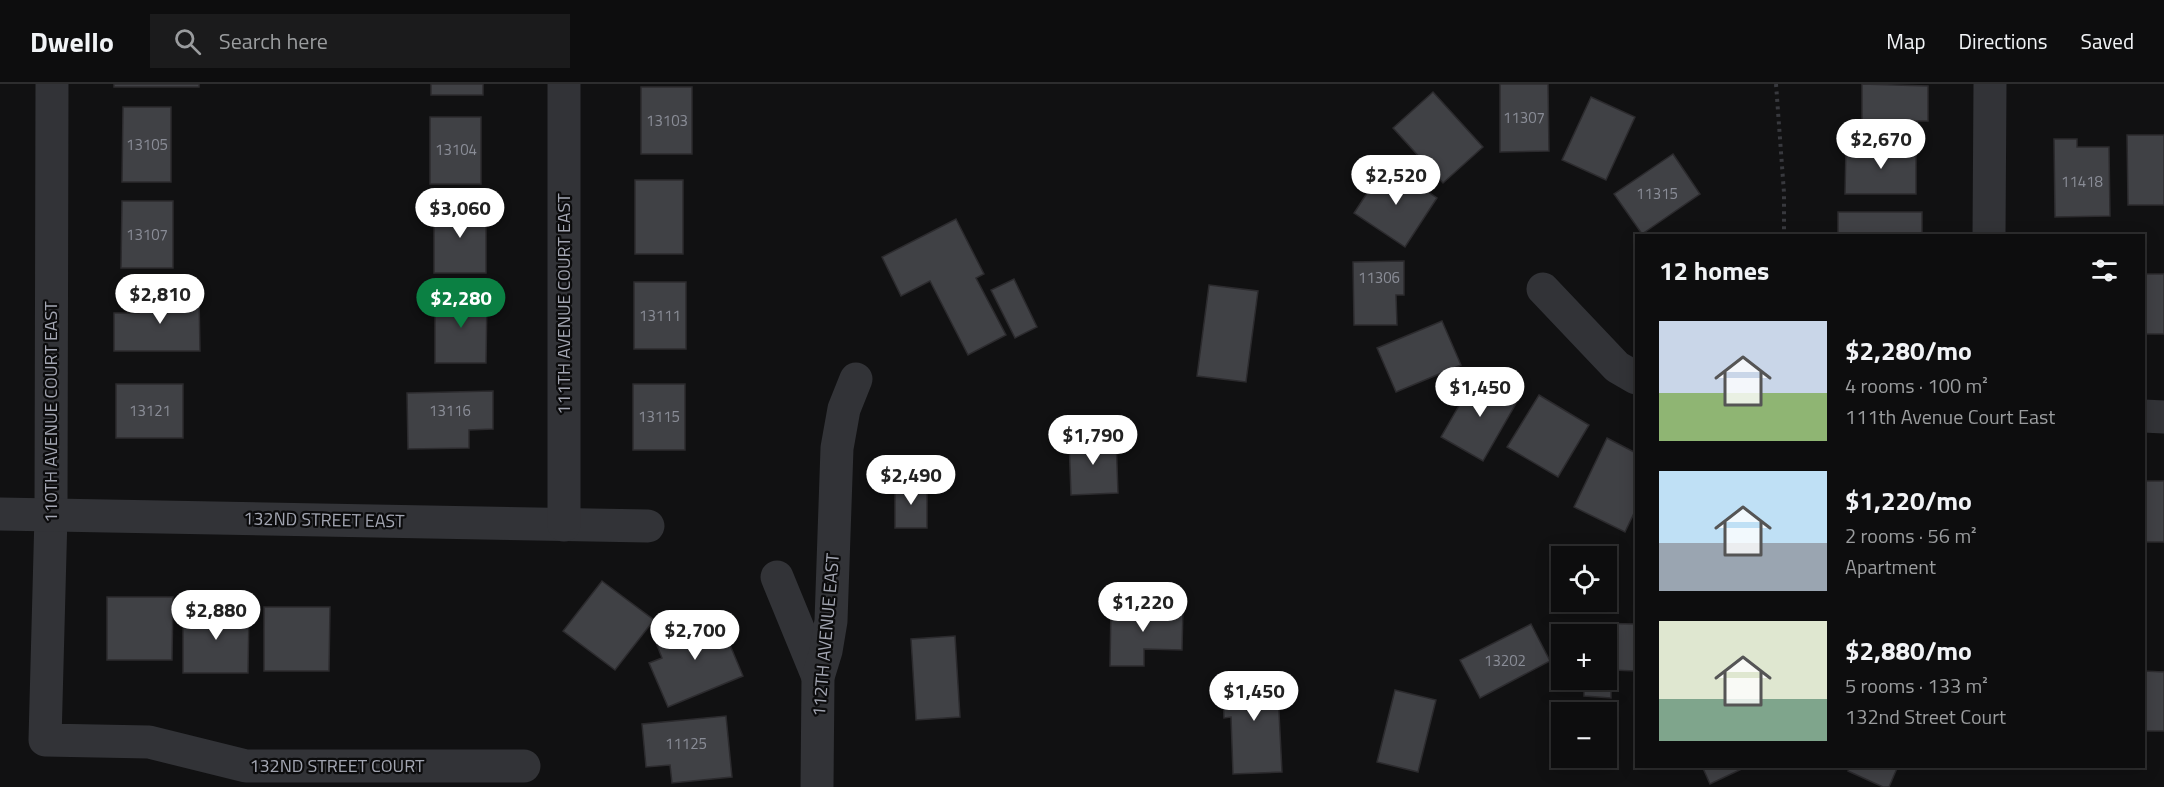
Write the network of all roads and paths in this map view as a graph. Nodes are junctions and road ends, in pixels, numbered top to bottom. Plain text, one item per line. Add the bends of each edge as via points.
1 (52, 84) edge
2 (564, 84) edge
3 (1776, 84) edge
4 (1990, 84) edge
5 (1784, 234) edge
6 (1989, 234) edge
7 (1543, 288) dead end
8 (1635, 377) edge
9 (856, 379) dead end
10 (2145, 416) edge
11 (2164, 417) edge
12 (0, 514) edge
13 (51, 515) junction
14 (564, 525) junction
15 (648, 526) dead end
16 (777, 577) dead end
17 (818, 677) junction
18 (45, 740) joint
19 (524, 766) dead end
20 (818, 787) edge

1 - 13 street, 110TH AVENUE COURT EAST
2 - 14 street, 111TH AVENUE COURT EAST
3 - 5 path
4 - 6 street
7 - 8 street via 1617,367
9 - 17 street, 112TH AVENUE EAST via 844,409 837,448 831,621
10 - 11 street
12 - 13 street, 132ND STREET EAST
13 - 14 street, 132ND STREET EAST
13 - 18 street, 110TH AVENUE COURT EAST
14 - 15 street, 132ND STREET EAST
16 - 17 street
17 - 20 street, 112TH AVENUE EAST
18 - 19 street, 132ND STREET COURT via 149,742 246,766

